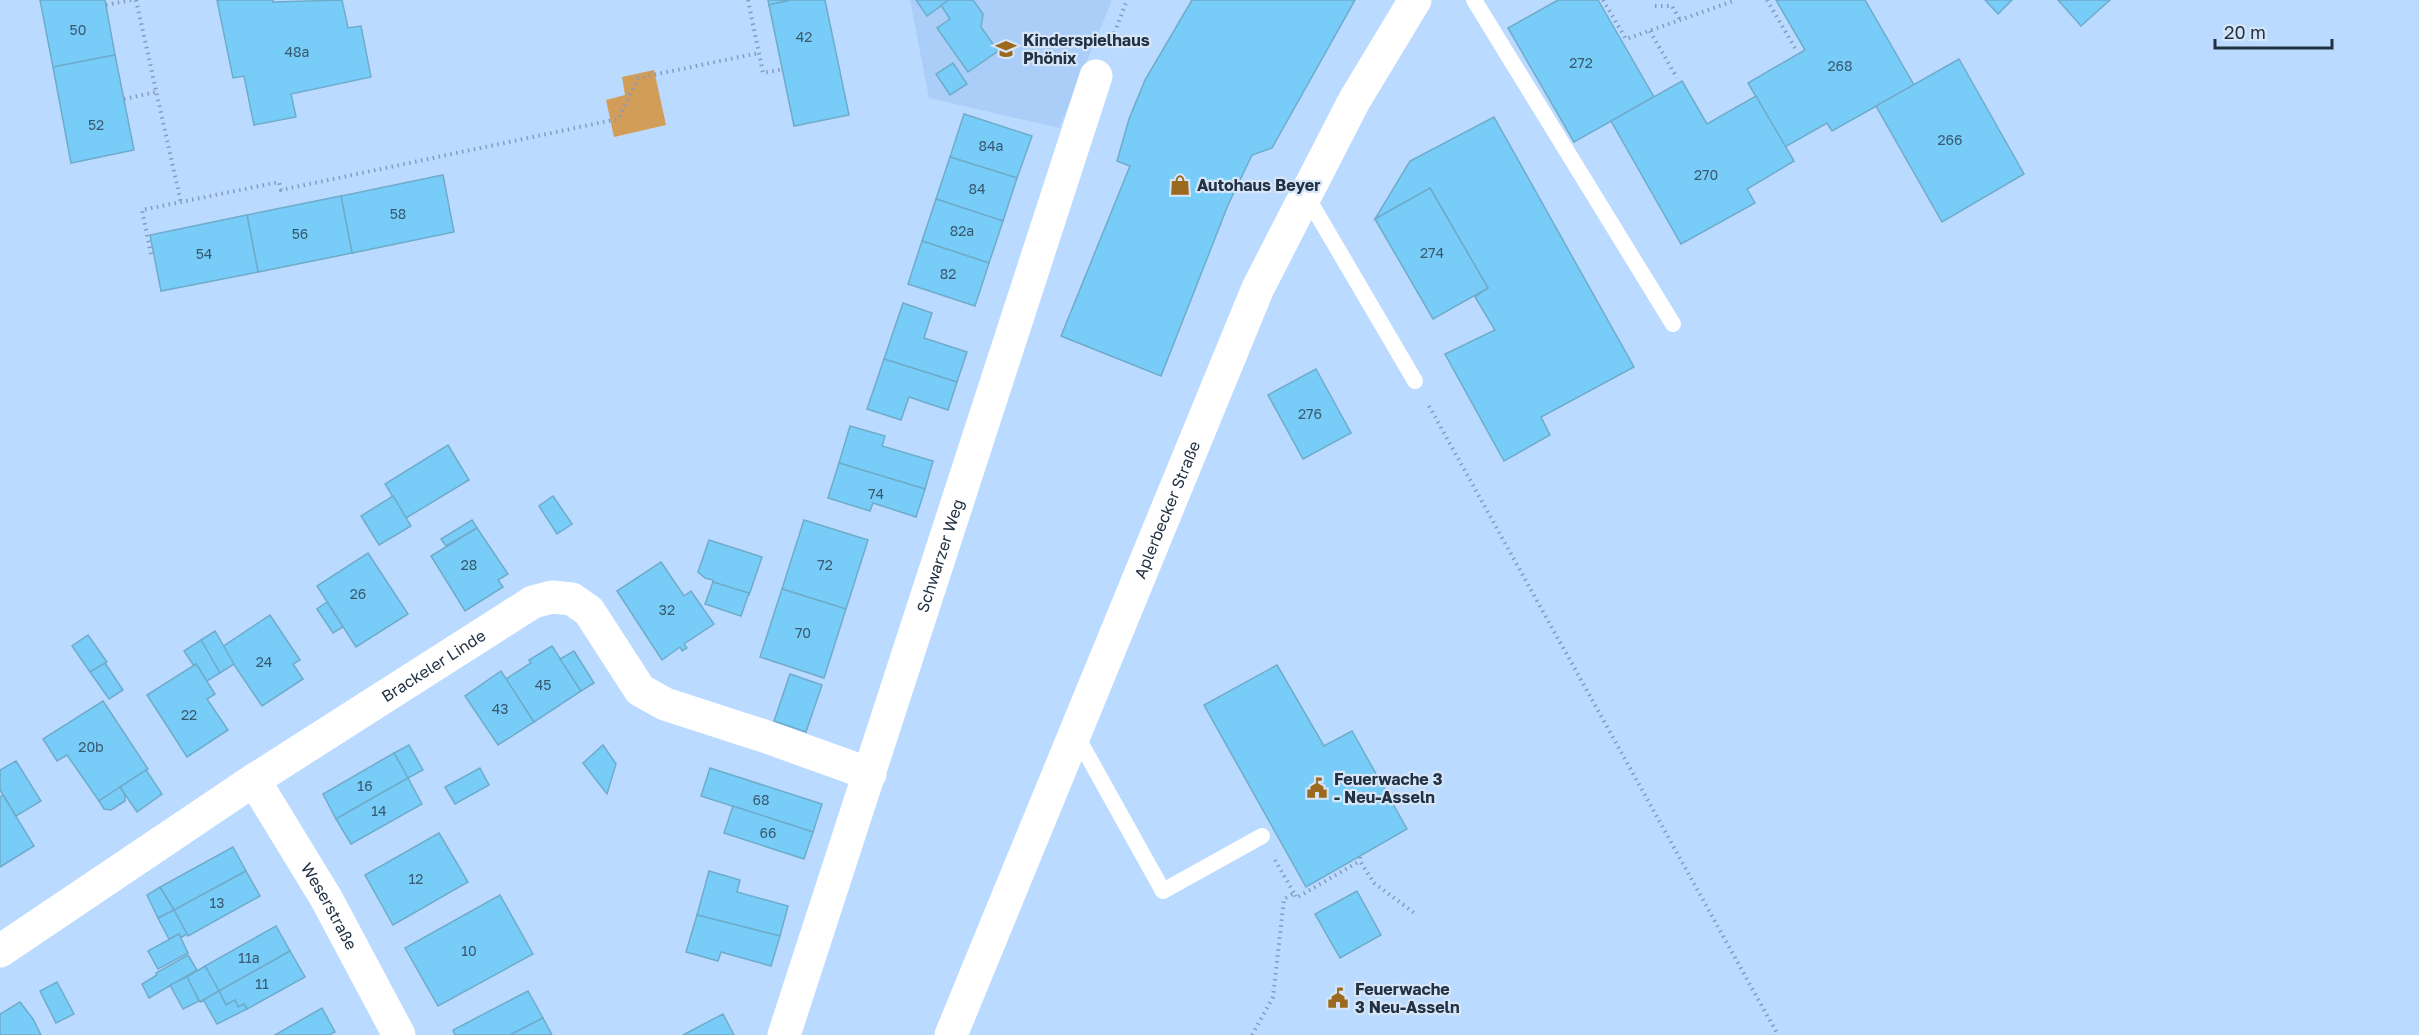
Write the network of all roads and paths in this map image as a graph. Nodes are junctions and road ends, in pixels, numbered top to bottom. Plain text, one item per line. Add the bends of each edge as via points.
1 (131, 0) edge
2 (136, 0) edge
3 (748, 0) edge
4 (1127, 0) edge
5 (1415, 0) edge
6 (1474, 0) edge
7 (1603, 0) edge
8 (1736, 0) edge
9 (1767, 0) edge
10 (106, 5) dead end
11 (1655, 6) dead end
12 (1680, 20) junction
13 (1650, 30) junction
14 (1795, 48) dead end
15 (759, 53) junction
16 (783, 69) dead end
17 (1096, 76) joint
18 (1677, 78) dead end
19 (156, 92) junction
20 (124, 99) dead end
21 (1306, 195) junction
22 (181, 203) junction
23 (151, 254) dead end
24 (1672, 324) dead end
25 (1415, 381) joint
26 (1074, 732) junction
27 (870, 774) junction
28 (254, 780) junction
29 (1262, 836) joint
30 (1294, 893) junction
31 (1417, 915) dead end
32 (0, 951) edge
33 (399, 1035) edge
34 (784, 1035) edge
35 (951, 1035) edge
36 (1252, 1035) edge
37 (1778, 1035) edge

1 - 10 path
2 - 19 path
3 - 15 path
4 - 17 path
5 - 21 street, Aplerbecker Straße via 1354,101
6 - 24 lane
7 - 13 path via 1626,39
8 - 12 path
9 - 14 path
11 - 12 path via 1672,6
12 - 13 path
13 - 18 path
15 - 16 path via 763,73
15 - 22 path via 638,78 618,119 281,190 279,182
17 - 27 street, Schwarzer Weg
19 - 20 path
19 - 22 path
21 - 25 lane
21 - 26 street, Aplerbecker Straße via 1258,288
22 - 23 path via 142,210
25 - 37 path
26 - 29 lane via 1163,891
26 - 35 street, Aplerbecker Straße
27 - 28 street, Brackeler Linde via 665,704 640,690 589,611 572,599 552,597 533,602
27 - 34 street, Schwarzer Weg
28 - 32 street, Brackeler Linde
28 - 33 street, Weserstraße via 326,898
29 - 30 path
30 - 31 path via 1296,898 1360,859 1374,883
30 - 36 path via 1284,899 1273,997

